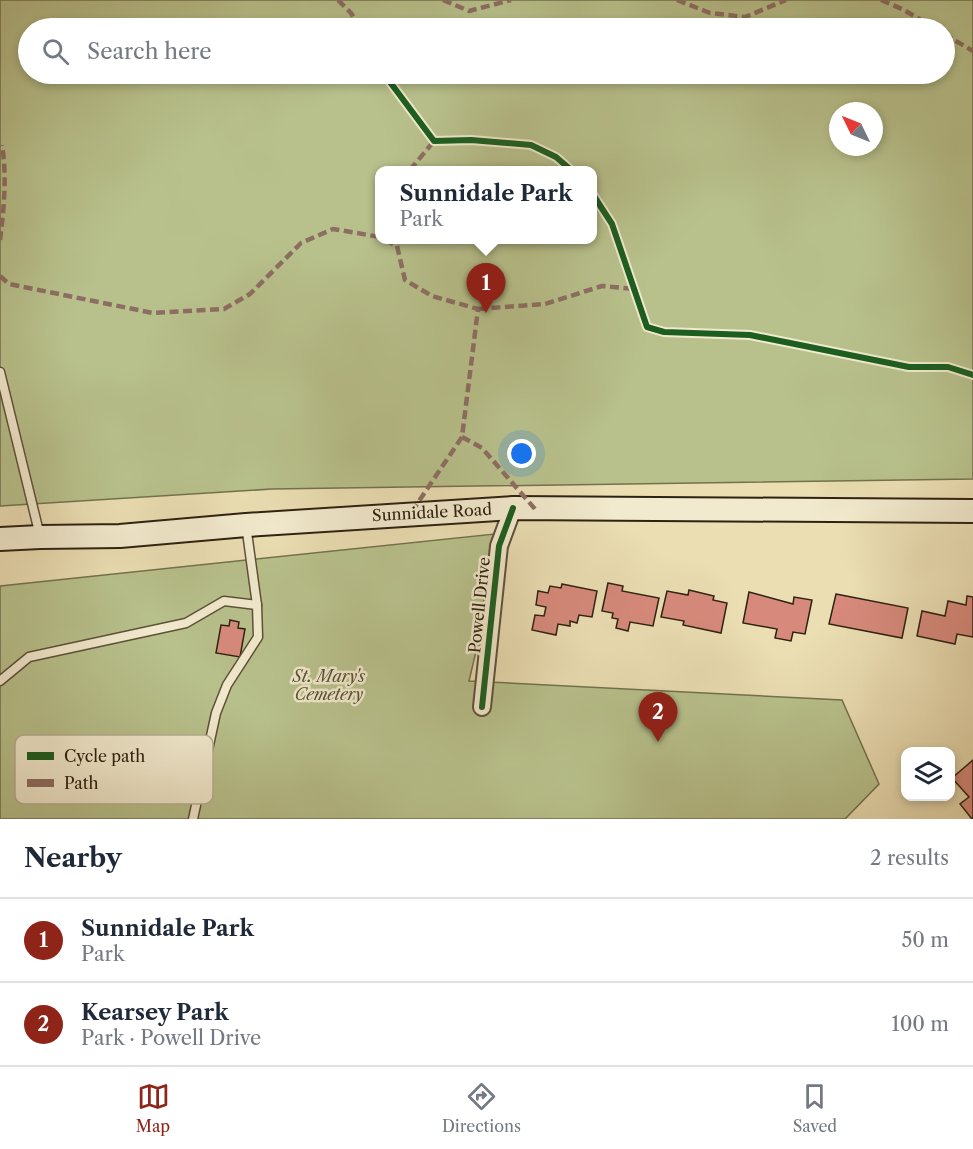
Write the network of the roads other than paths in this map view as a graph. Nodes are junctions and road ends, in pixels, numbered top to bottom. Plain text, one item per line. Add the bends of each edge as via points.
1 (0, 372) edge
2 (513, 508) junction
3 (973, 511) edge
4 (246, 525) junction
5 (40, 537) junction
6 (0, 539) edge
7 (257, 605) junction
8 (0, 681) edge
9 (482, 707) dead end
10 (211, 735) edge
11 (195, 804) edge
12 (192, 819) edge

1 - 5 lane
2 - 3 main road, Sunnidale Road
2 - 4 main road, Sunnidale Road
2 - 9 street, Powell Drive via 499,546
4 - 5 main road, Sunnidale Road via 120,536
4 - 7 lane
5 - 6 main road, Sunnidale Road
7 - 8 lane via 224,601 186,623 29,657
7 - 10 lane via 258,637 227,685
11 - 12 lane

